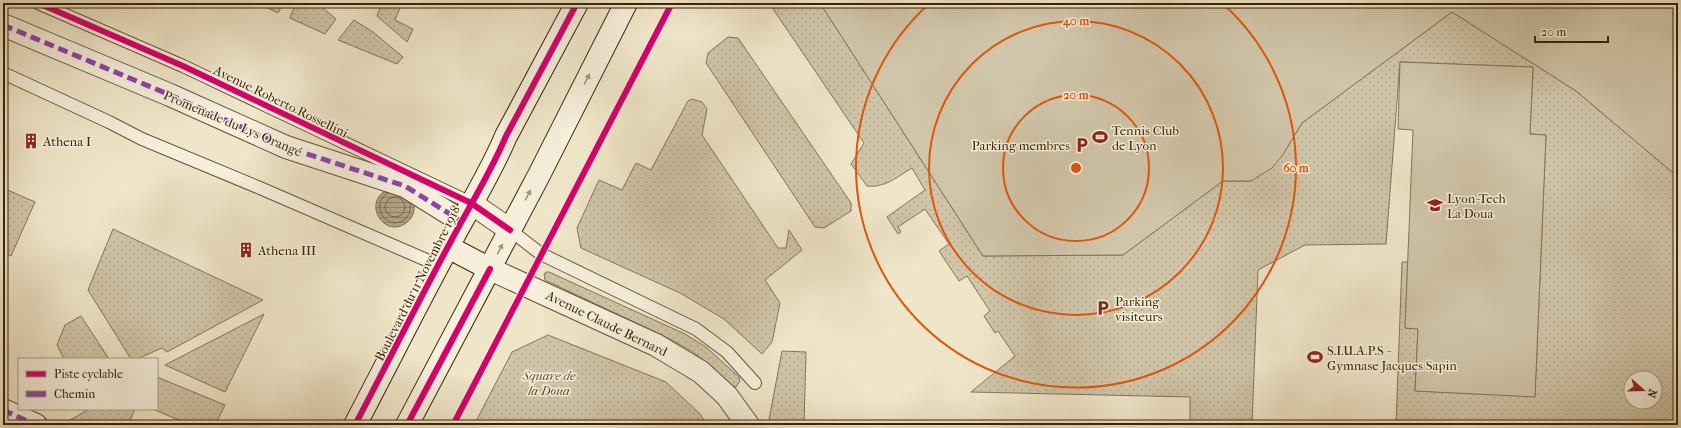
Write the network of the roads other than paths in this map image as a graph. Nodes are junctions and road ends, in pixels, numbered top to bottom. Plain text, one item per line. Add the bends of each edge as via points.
1 (38, 3) edge
2 (577, 3) edge
3 (626, 3) edge
4 (3, 25) edge
5 (3, 73) edge
6 (466, 212) junction
7 (510, 230) junction
8 (443, 256) junction
9 (490, 268) junction
10 (755, 383) dead end
11 (3, 410) edge
12 (36, 425) edge
13 (355, 425) edge
14 (407, 425) edge
15 (748, 425) edge

1 - 6 lane, Avenue Roberto Rossellini via 183,66
2 - 6 street, Boulevard du 11 Novembre 1918
7 -> 3 street
4 - 6 street, Promenade du Lys Orangé via 286,147 405,186
5 - 8 lane via 142,140 260,188
6 - 7 street, Avenue Roberto Rossellini
6 - 8 street, Boulevard du 11 Novembre 1918
9 -> 7 street
7 - 10 lane via 541,254 696,329 726,352
8 - 9 street, Avenue Claude Bernard
8 - 13 street, Boulevard du 11 Novembre 1918
9 - 14 street
9 - 15 street, Avenue Claude Bernard via 663,349 700,372 716,386 727,396
11 - 12 street

